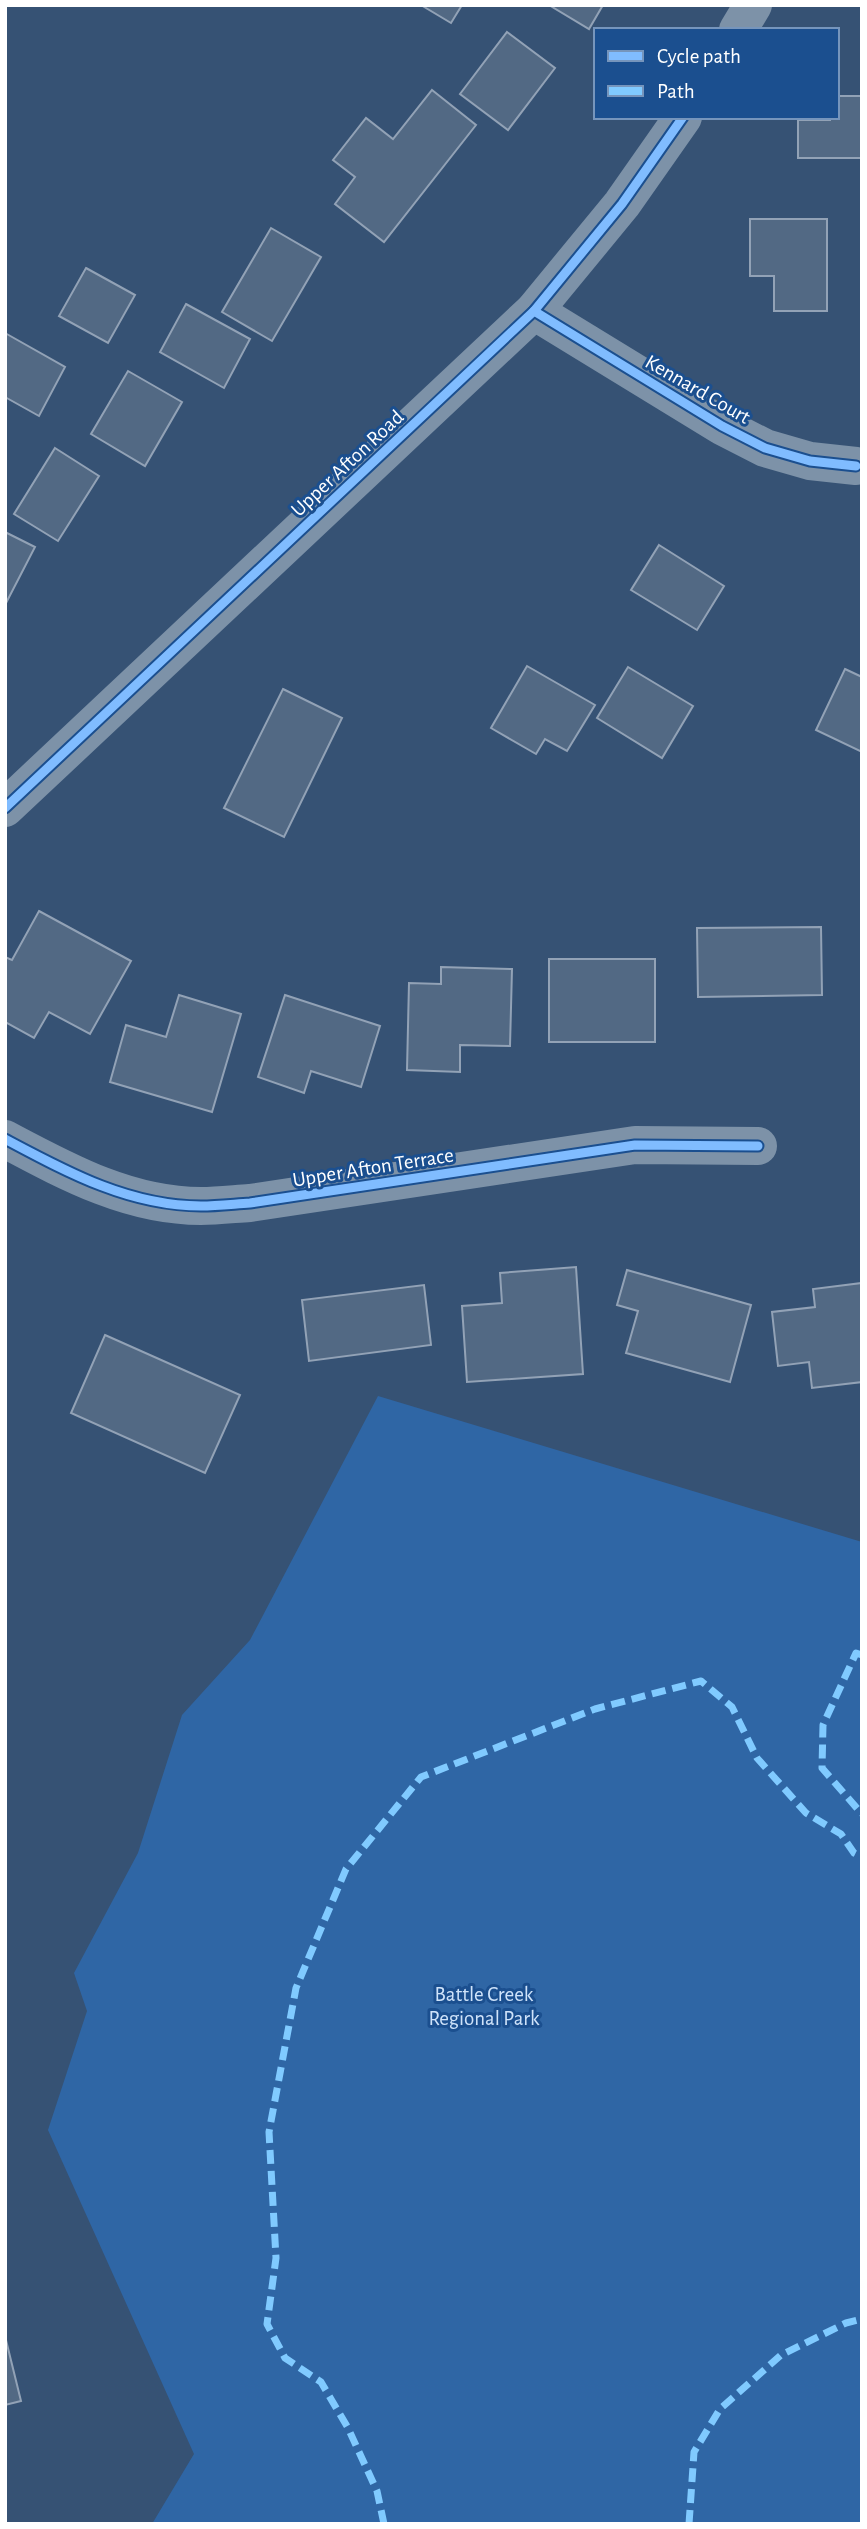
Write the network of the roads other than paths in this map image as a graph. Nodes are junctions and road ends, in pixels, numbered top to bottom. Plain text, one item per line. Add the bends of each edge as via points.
1 (752, 5) edge
2 (739, 28) edge
3 (682, 119) edge
4 (534, 311) junction
5 (856, 466) dead end
6 (5, 807) edge
7 (5, 1139) edge
8 (758, 1146) dead end

1 - 2 street
3 - 4 street, Upper Afton Road via 622,204
4 - 5 street, Kennard Court via 765,448 810,461
4 - 6 street, Upper Afton Road
7 - 8 street, Upper Afton Terrace via 95,1185 155,1202 200,1206 250,1203 635,1145

